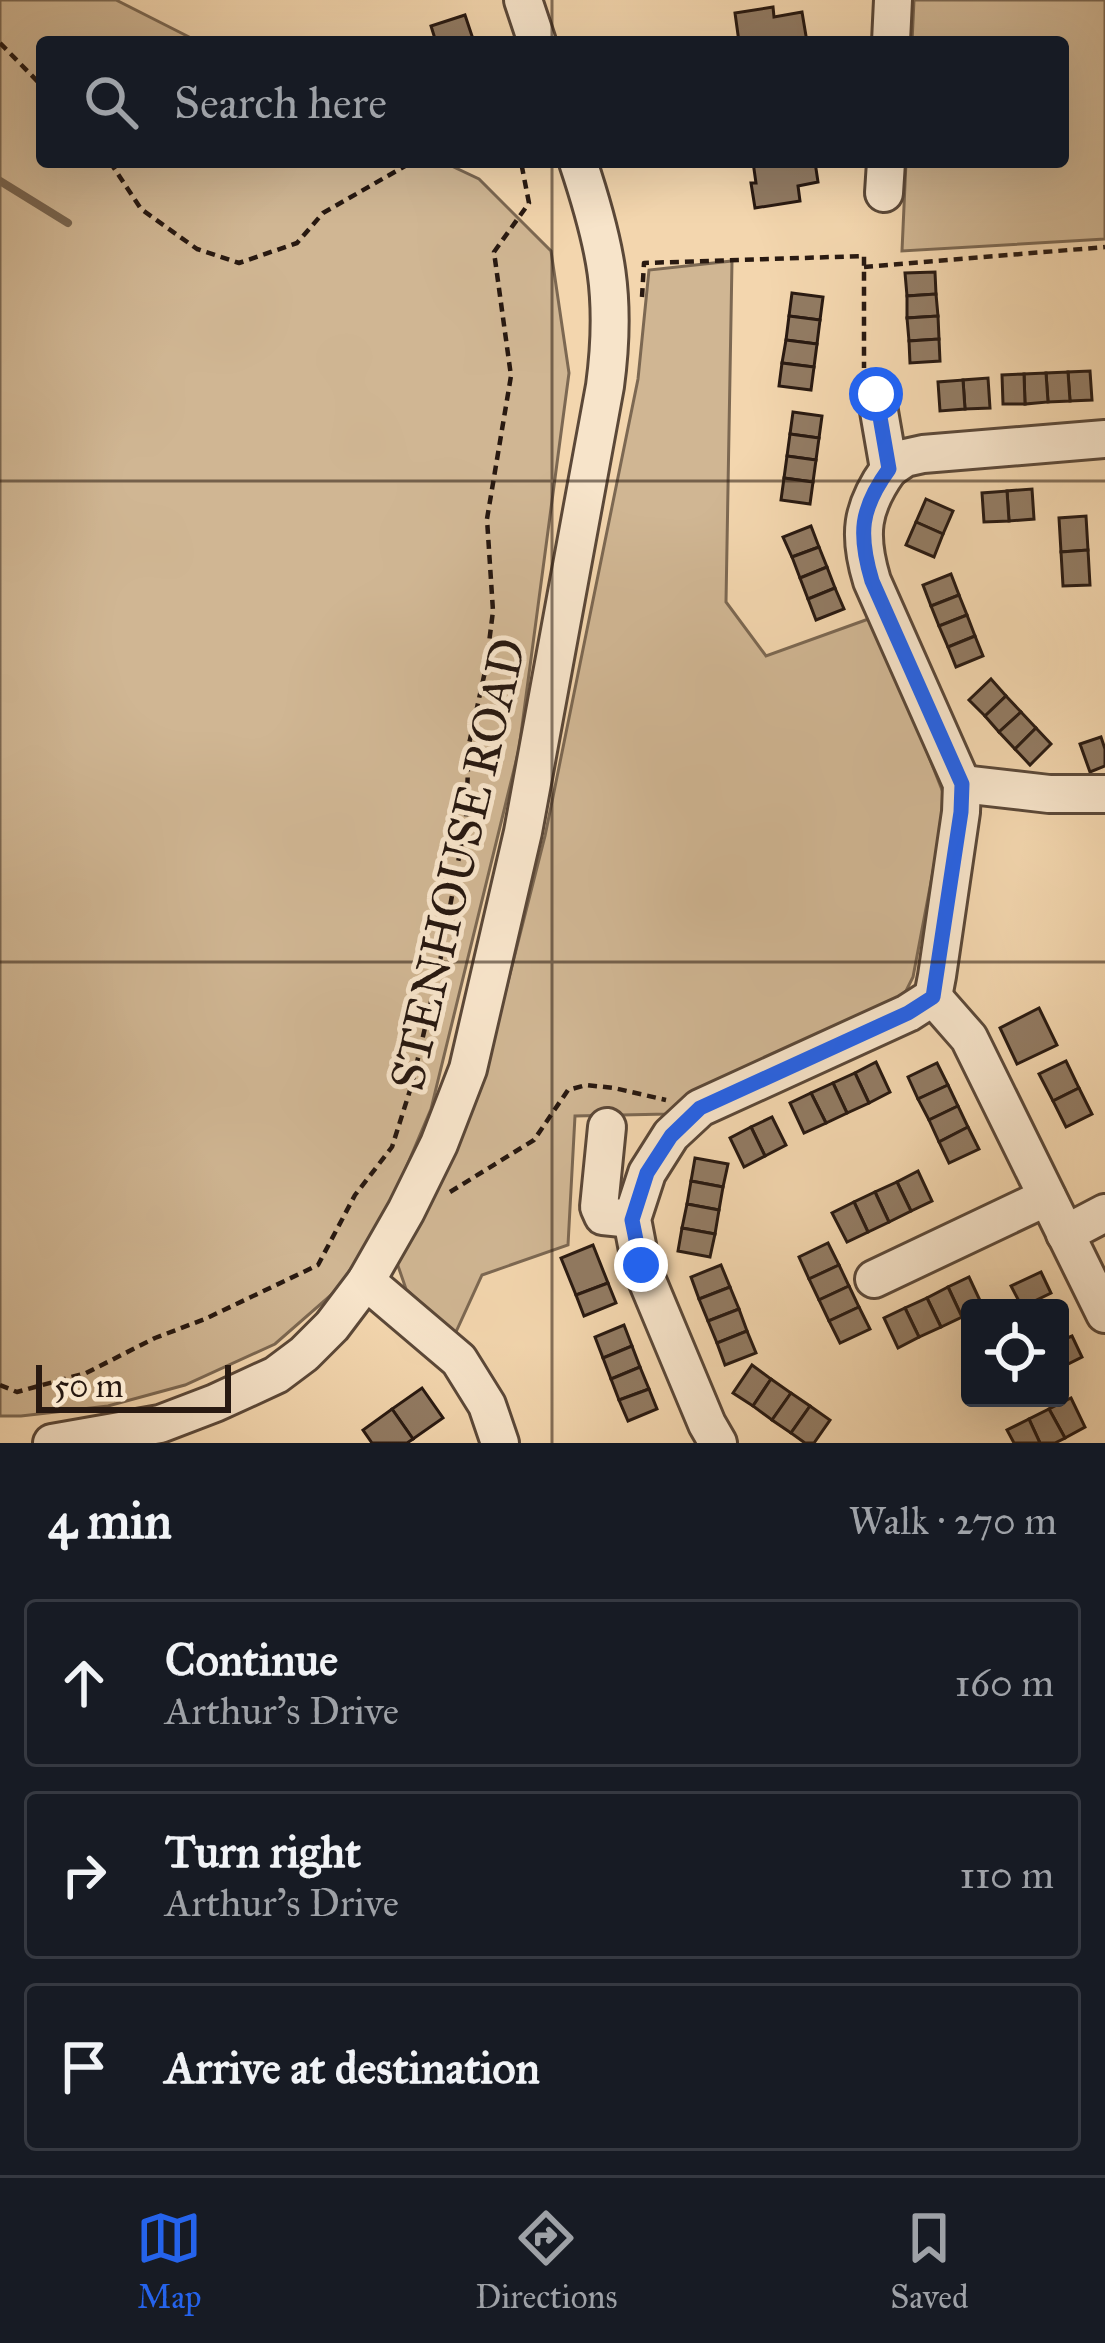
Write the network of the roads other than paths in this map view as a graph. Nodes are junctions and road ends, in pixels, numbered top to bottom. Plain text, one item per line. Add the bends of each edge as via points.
1 (523, 0) edge
2 (893, 0) edge
3 (535, 36) edge
4 (891, 36) edge
5 (580, 168) edge
6 (876, 394) road end
7 (1105, 439) edge
8 (889, 469) junction
9 (962, 784) junction
10 (1105, 794) edge
11 (933, 997) junction
12 (607, 1127) dead end
13 (1047, 1197) junction
14 (1105, 1213) edge
15 (632, 1220) junction
16 (1065, 1234) junction
17 (874, 1279) dead end
18 (366, 1281) junction
19 (1105, 1314) edge
20 (52, 1443) edge
21 (500, 1443) edge
22 (718, 1443) edge

1 - 3 street
2 - 4 street
5 - 18 street, STENHOUSE ROAD via 607,260 610,345 523,832 469,1069
6 - 8 street
7 - 8 street via 923,454
8 - 9 street via 863,523 863,552
9 - 10 street
9 - 11 street
11 - 13 street via 969,1038
11 - 15 street via 700,1108 647,1173
12 - 15 street via 599,1208 603,1216
13 - 16 street
13 - 17 street
14 - 16 street
15 - 22 street via 641,1265
16 - 19 street
18 - 20 street, STENHOUSE ROAD via 332,1326 276,1375 160,1424
18 - 21 street via 459,1360

